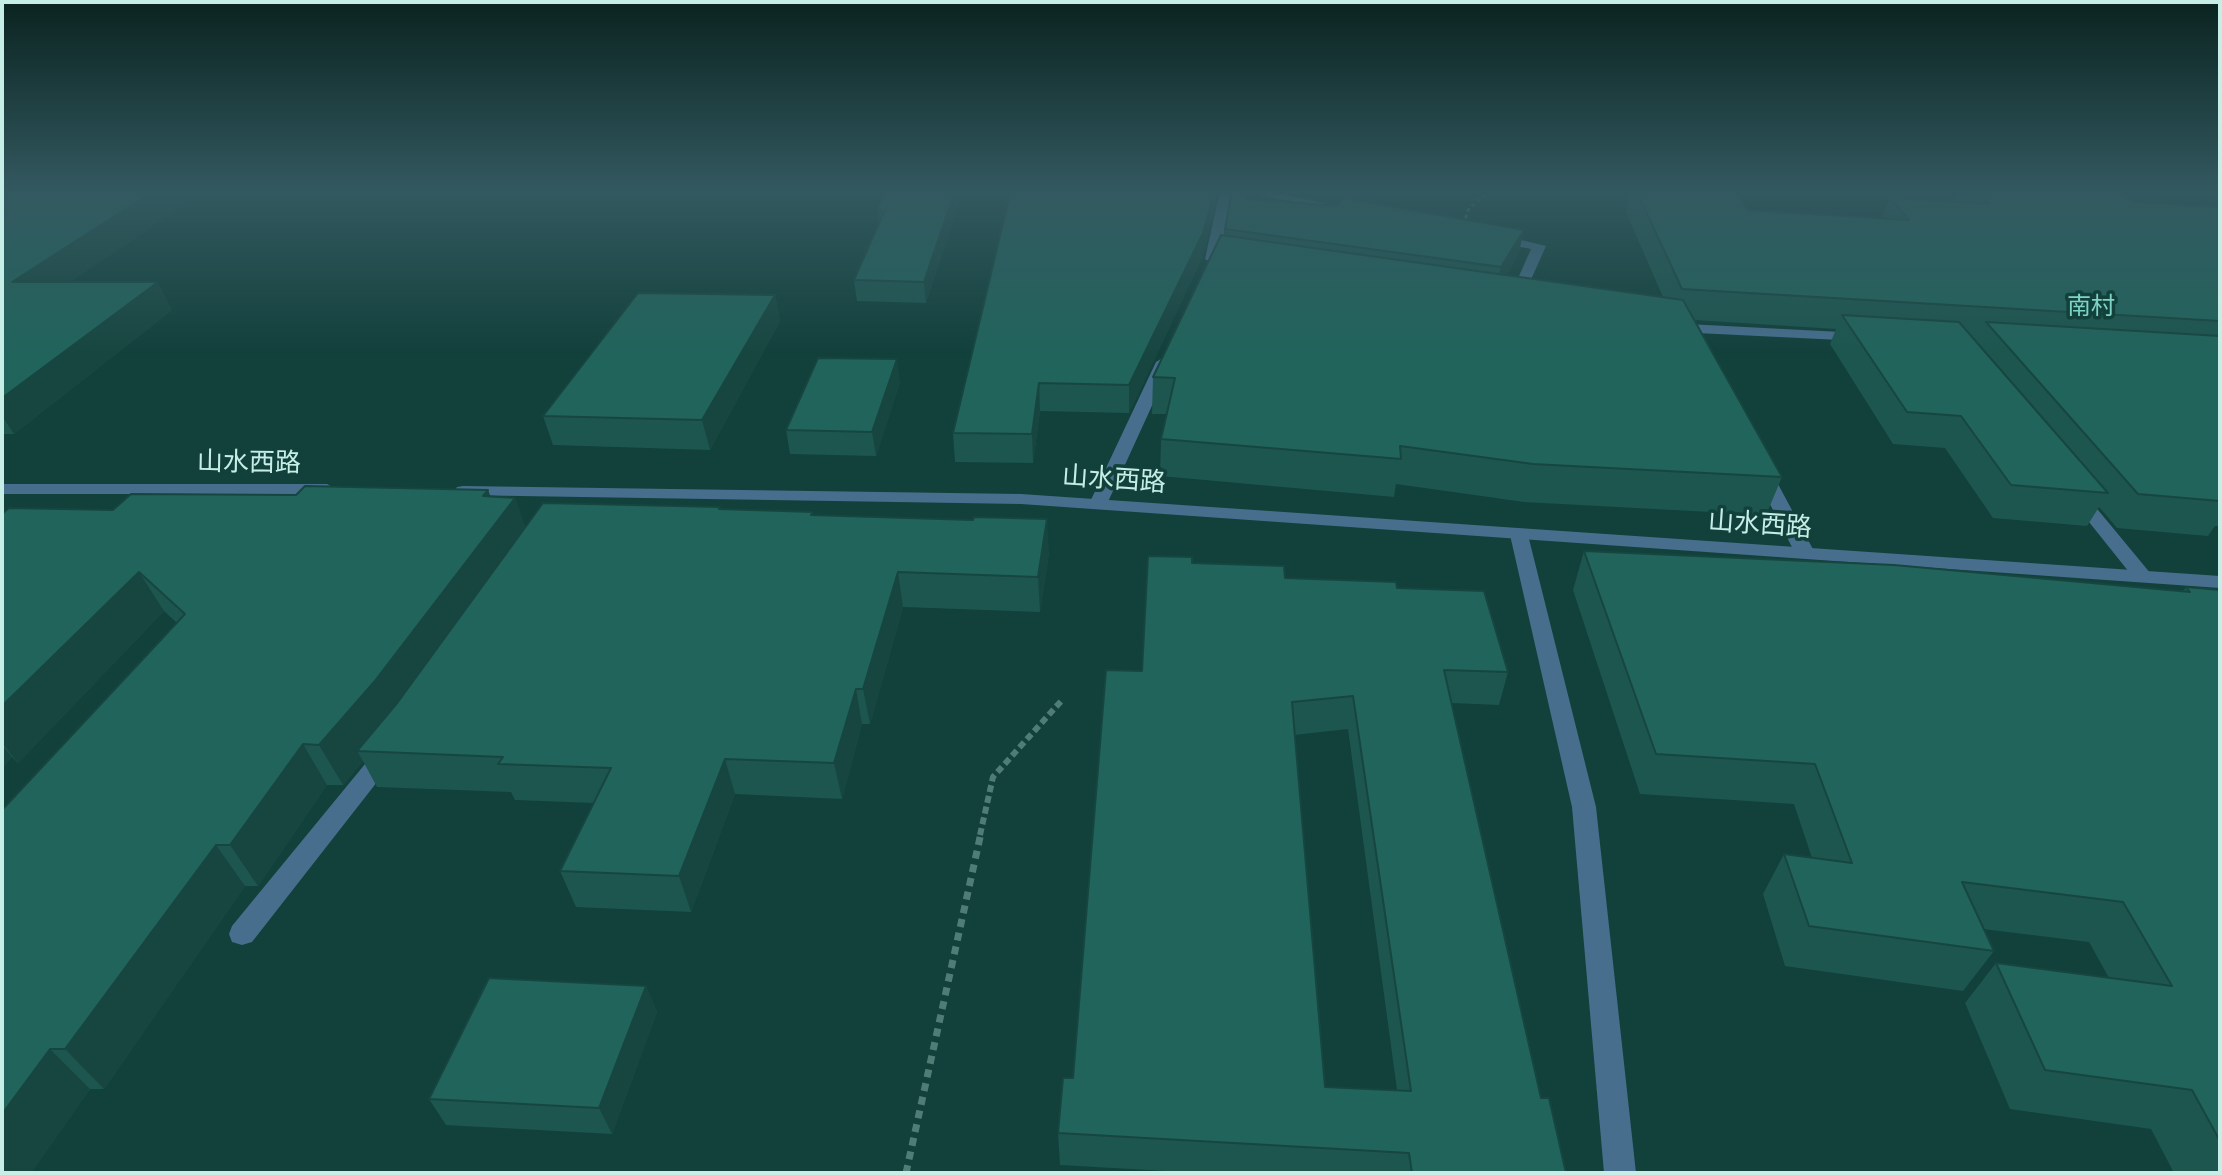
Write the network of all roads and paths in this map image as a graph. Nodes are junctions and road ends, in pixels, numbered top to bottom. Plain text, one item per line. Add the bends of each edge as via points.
1 (1218, 245) edge
2 (1533, 245) edge
3 (1215, 265) edge
4 (1513, 305) edge
5 (1872, 338) edge
6 (1172, 346) edge
7 (1701, 356) edge
8 (1753, 454) edge
9 (2066, 483) edge
10 (2, 489) edge
11 (339, 489) edge
12 (448, 491) edge
13 (572, 493) junction
14 (1098, 504) junction
15 (555, 518) edge
16 (1519, 535) junction
17 (1805, 553) junction
18 (2144, 578) junction
19 (2220, 582) edge
20 (1063, 699) dead end
21 (405, 730) edge
22 (242, 934) dead end
23 (906, 1173) edge
24 (1620, 1173) edge

1 - 3 street
2 - 4 street via 1539,246
5 - 7 street via 1679,326
6 - 14 street
8 - 17 street
9 - 18 street
10 - 11 street, 山水西路
12 - 13 street, 山水西路
13 - 14 street, 山水西路
13 - 15 street
14 - 16 street, 山水西路
16 - 17 street, 山水西路
16 - 24 street via 1584,807
17 - 18 street, 山水西路
18 - 19 street, 山水西路
20 - 23 path via 993,777
21 - 22 street

